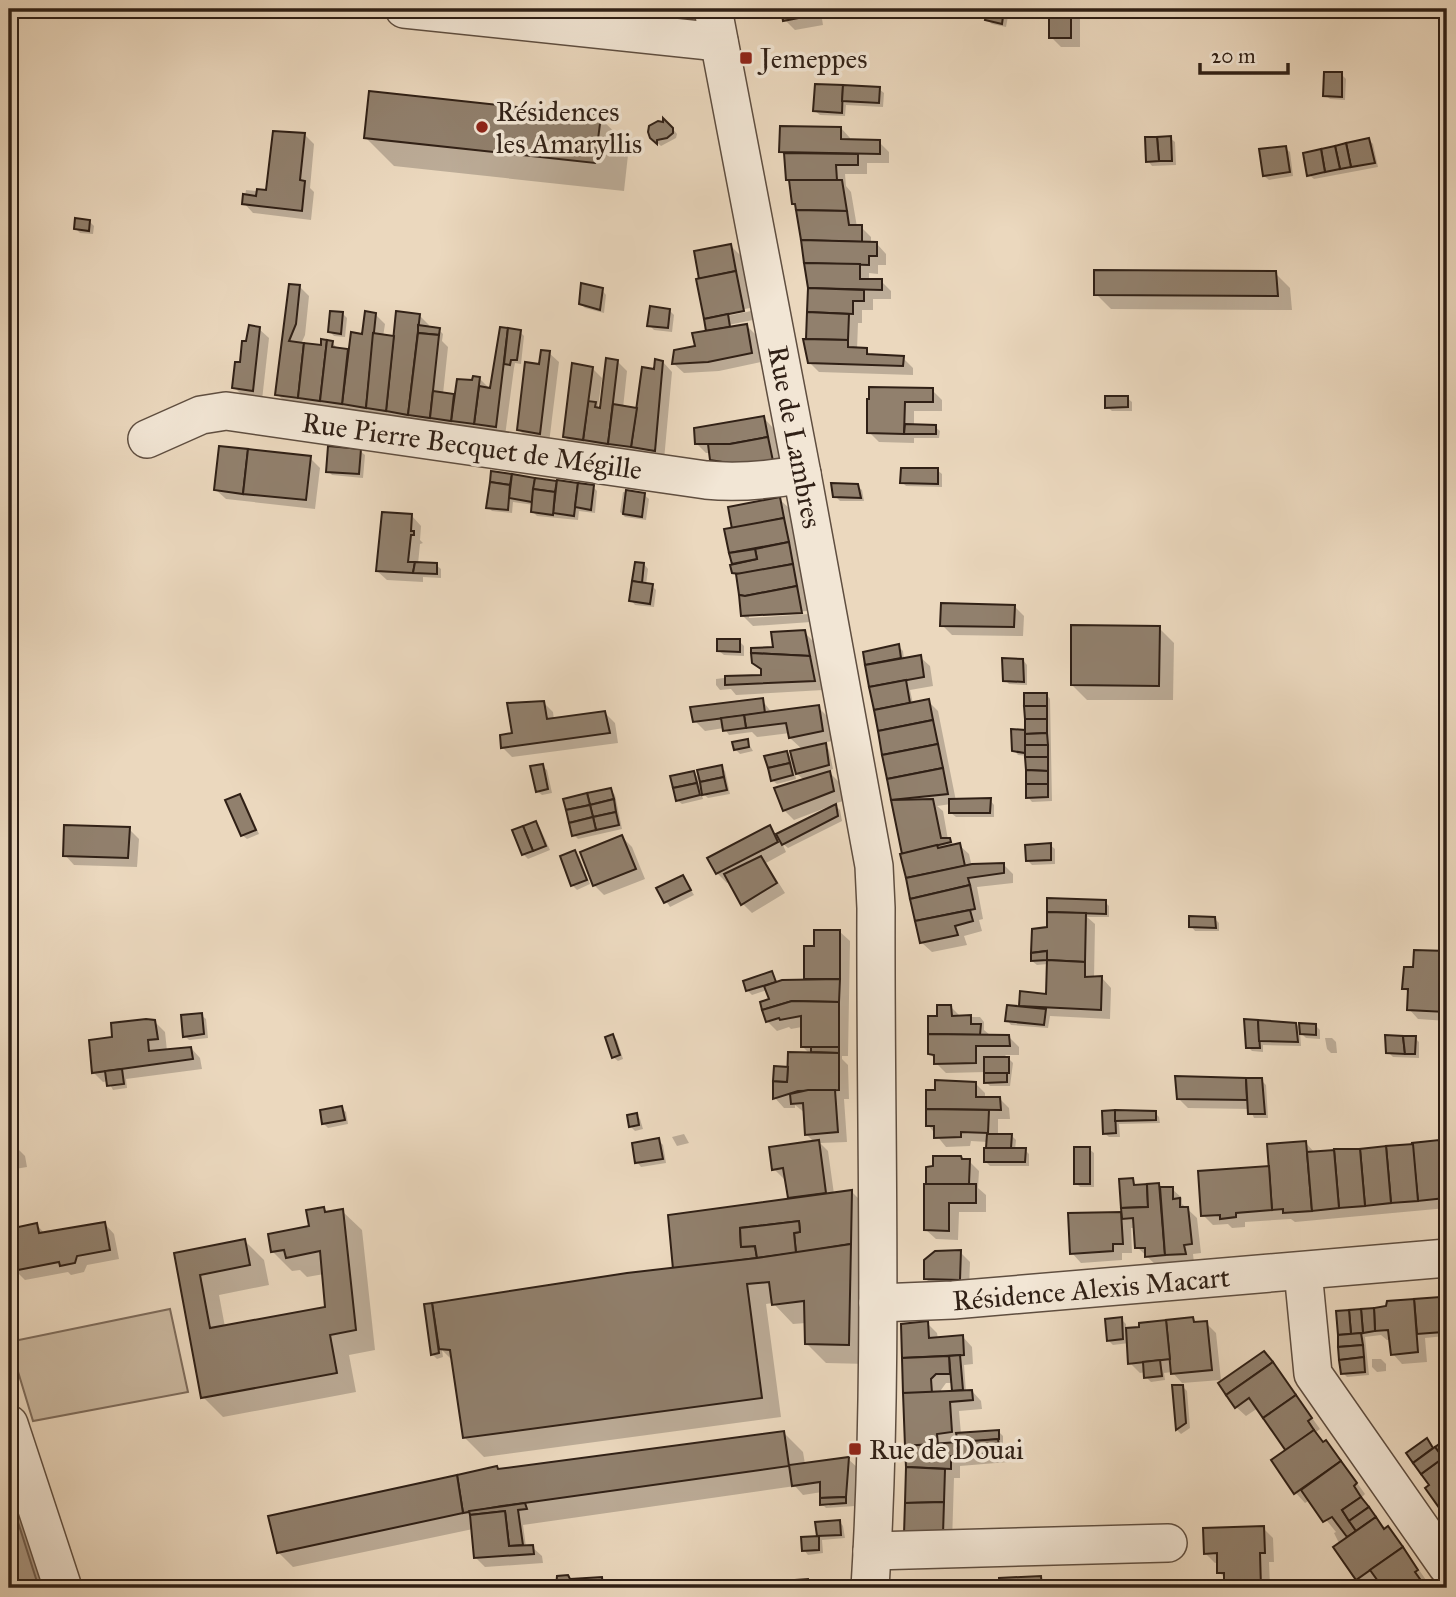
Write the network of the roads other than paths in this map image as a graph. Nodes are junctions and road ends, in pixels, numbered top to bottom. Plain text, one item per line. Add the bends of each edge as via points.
1 (404, 9) edge
2 (716, 25) edge
3 (147, 439) dead end
4 (802, 474) junction
5 (1447, 1258) edge
6 (1303, 1271) junction
7 (878, 1303) junction
8 (9, 1424) edge
9 (1168, 1543) dead end
10 (872, 1551) junction
11 (1447, 1566) edge
12 (63, 1588) edge
13 (870, 1588) edge

1 - 2 street
2 - 4 street, Rue de Lambres
3 - 4 street, Rue Pierre Becquet de Mégille via 201,415 226,411 728,482
4 - 7 street, Rue de Lambres via 874,866
5 - 6 street, Résidence Alexis Macart
6 - 7 street, Résidence Alexis Macart
6 - 11 street via 1313,1374
7 - 10 street
8 - 12 street
9 - 10 street
10 - 13 street

